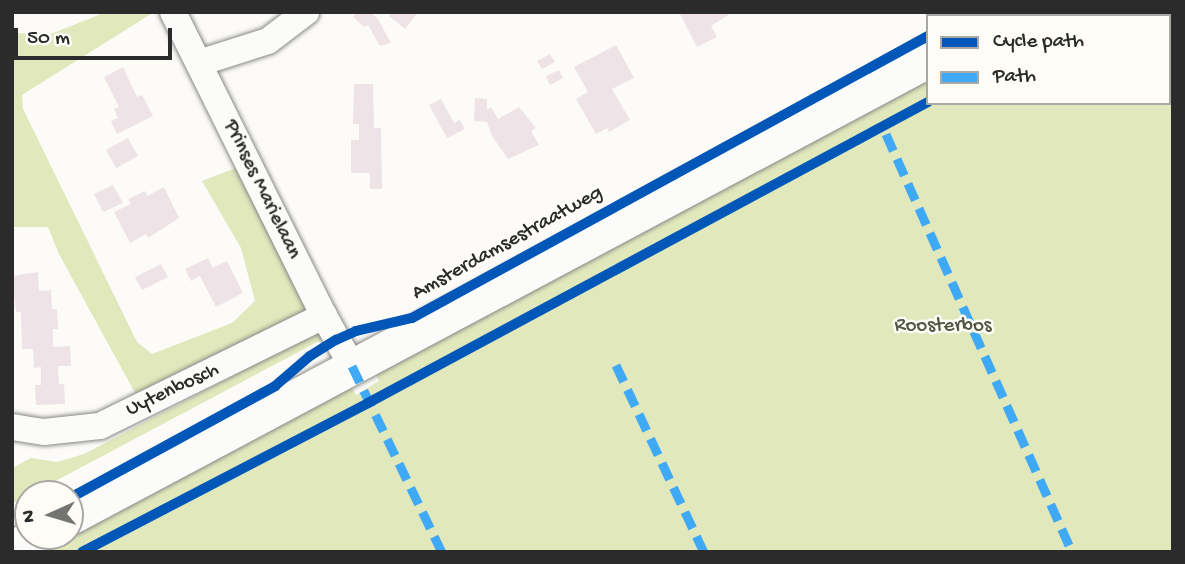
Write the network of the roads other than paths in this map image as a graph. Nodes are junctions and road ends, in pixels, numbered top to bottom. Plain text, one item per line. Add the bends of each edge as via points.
1 (173, 12) edge
2 (306, 12) edge
3 (926, 61) edge
4 (199, 62) junction
5 (324, 316) junction
6 (352, 366) junction
7 (12, 426) edge
8 (84, 510) edge

1 - 4 street, Prinses Marielaan
2 - 4 street via 268,41
3 - 6 main road, Amsterdamsestraatweg
4 - 5 street, Prinses Marielaan
5 - 6 street, Prinses Marielaan
5 - 7 street, Uytenbosch via 100,426 44,432
6 - 8 main road, Amsterdamsestraatweg

